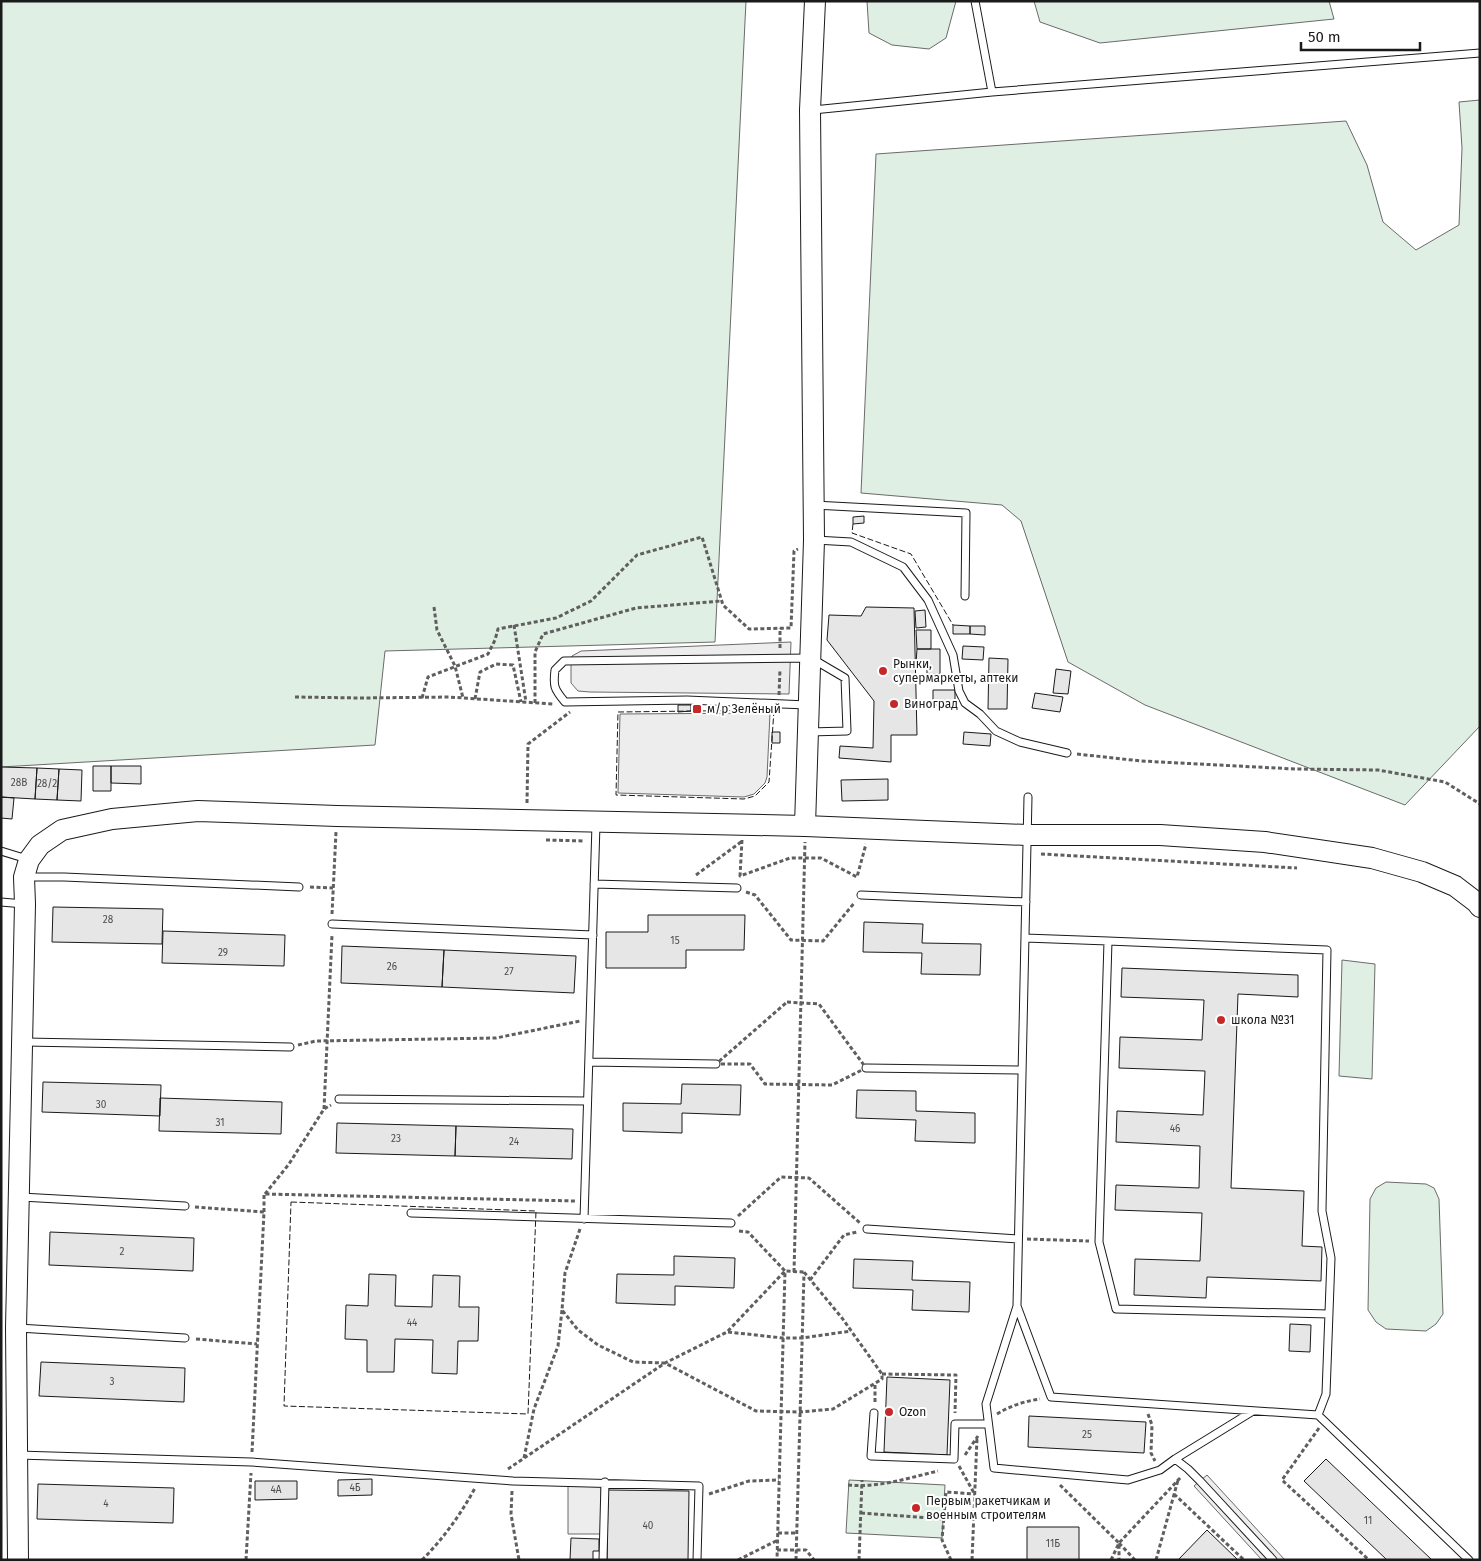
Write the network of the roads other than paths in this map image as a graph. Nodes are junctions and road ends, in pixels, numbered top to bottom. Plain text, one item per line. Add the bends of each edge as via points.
1 (815, 1) edge
2 (975, 1) edge
3 (1480, 53) edge
4 (992, 92) junction
5 (810, 110) junction
6 (814, 505) junction
7 (814, 540) junction
8 (965, 596) dead end
9 (811, 658) junction
10 (810, 705) junction
11 (809, 732) junction
12 (1067, 753) road end
13 (1028, 797) dead end
14 (596, 821) junction
15 (806, 826) junction
16 (1030, 845) junction
17 (1, 851) edge
18 (27, 868) junction
19 (594, 884) junction
20 (299, 887) road end
21 (737, 888) road end
22 (861, 895) road end
23 (1, 902) edge
24 (1026, 902) junction
25 (24, 904) junction
26 (1480, 908) edge
27 (332, 924) road end
28 (593, 935) junction
29 (1025, 938) junction
30 (1108, 941) junction
31 (22, 1042) junction
32 (290, 1047) road end
33 (589, 1062) junction
34 (716, 1064) road end
35 (866, 1068) road end
36 (1022, 1070) junction
37 (339, 1099) road end
38 (588, 1101) junction
39 (18, 1197) junction
40 (185, 1206) road end
41 (411, 1213) dead end
42 (584, 1219) junction
43 (731, 1223) road end
44 (867, 1229) road end
45 (1018, 1239) junction
46 (1017, 1306) junction
47 (1329, 1314) junction
48 (16, 1328) junction
49 (185, 1338) road end
50 (1253, 1411) junction
51 (874, 1413) road end
52 (1318, 1415) junction
53 (988, 1424) junction
54 (17, 1455) junction
55 (1175, 1459) junction
56 (605, 1482) junction
57 (18, 1560) edge
58 (604, 1560) edge
59 (697, 1560) edge
60 (1273, 1560) edge
61 (1469, 1560) edge

1 - 5 street
2 - 4 lane
3 - 4 lane
4 - 5 lane
5 - 6 street
6 - 7 street
6 - 8 lane via 966,513
7 - 9 street
7 - 12 lane via 851,542 903,567 928,600 953,655 959,691 965,703 996,731 1020,742
9 - 10 street
9 - 10 lane via 564,661 555,670 553,684 565,702 687,700
9 - 11 lane via 845,678 847,731
10 - 11 street
11 - 15 street
13 - 16 lane
14 - 15 street via 742,833
14 - 18 street via 198,811 112,819 62,830 40,846
14 - 19 lane
15 - 16 street
16 - 24 lane
16 - 26 street via 1160,835 1255,842 1372,858 1422,872 1455,886
17 - 18 lane
18 - 20 lane via 64,877
18 - 25 street
19 - 21 lane
19 - 28 lane
22 - 24 lane
23 - 25 lane
24 - 29 lane
25 - 31 street
27 - 28 lane
28 - 33 lane
29 - 30 lane
29 - 36 lane
30 - 47 lane via 1099,1242 1116,1309
30 - 47 lane via 1327,950 1322,1211 1331,1258
31 - 32 lane
31 - 39 street
33 - 34 lane
33 - 38 lane
35 - 36 lane
36 - 45 lane
37 - 38 lane
38 - 42 lane
39 - 40 lane
39 - 48 street
41 - 42 lane
42 - 43 lane
44 - 45 lane
45 - 46 lane
46 - 50 lane via 1051,1398
46 - 53 lane via 986,1404
47 - 52 lane via 1326,1394
48 - 49 lane
48 - 54 street
50 - 52 lane
50 - 55 lane
51 - 53 lane via 871,1456 954,1459 955,1424
52 - 61 lane
53 - 55 lane via 994,1468 1128,1480 1160,1470
54 - 56 lane via 251,1462 513,1481
54 - 57 street
55 - 60 lane
56 - 58 lane
56 - 59 lane via 699,1486

